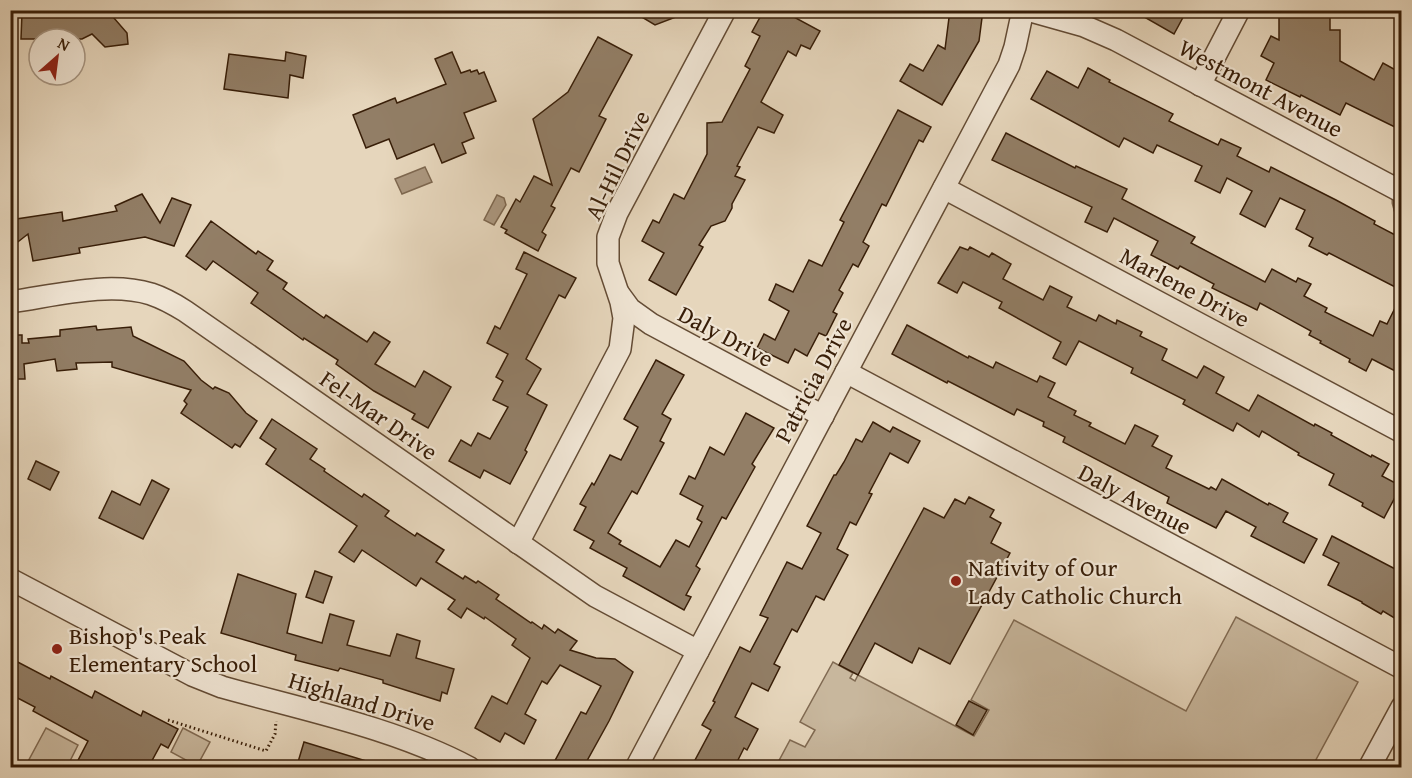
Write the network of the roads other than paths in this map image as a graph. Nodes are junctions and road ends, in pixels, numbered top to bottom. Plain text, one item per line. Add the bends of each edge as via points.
1 (725, 10) edge
2 (1025, 10) edge
3 (1239, 10) edge
4 (1200, 85) junction
5 (944, 188) junction
6 (1401, 192) edge
7 (615, 288) junction
8 (10, 302) edge
9 (846, 372) junction
10 (823, 416) junction
11 (1401, 432) edge
12 (518, 543) junction
13 (10, 579) edge
14 (698, 651) junction
15 (1401, 668) edge
16 (1401, 707) edge
17 (471, 768) edge
18 (636, 768) edge
19 (1369, 768) edge

1 - 7 street, Al-Hil Drive via 617,213 608,237 608,263
2 - 4 street, Westmont Avenue via 1084,26
2 - 5 street, Patricia Drive via 1009,65
3 - 4 street
4 - 6 street, Westmont Avenue
5 - 9 street, Patricia Drive
5 - 11 street, Marlene Drive
7 - 10 street, Daly Drive via 630,309 651,324
7 - 12 street, Al-Hil Drive via 624,318 620,349
8 - 12 street, Fel-Mar Drive via 115,288 169,301
9 - 10 street, Patricia Drive
9 - 15 street, Daly Avenue
10 - 14 street, Patricia Drive
12 - 14 street, Fel-Mar Drive via 595,596
13 - 17 street, Highland Drive via 192,675 222,687 410,739
14 - 18 street, Patricia Drive
16 - 19 street

